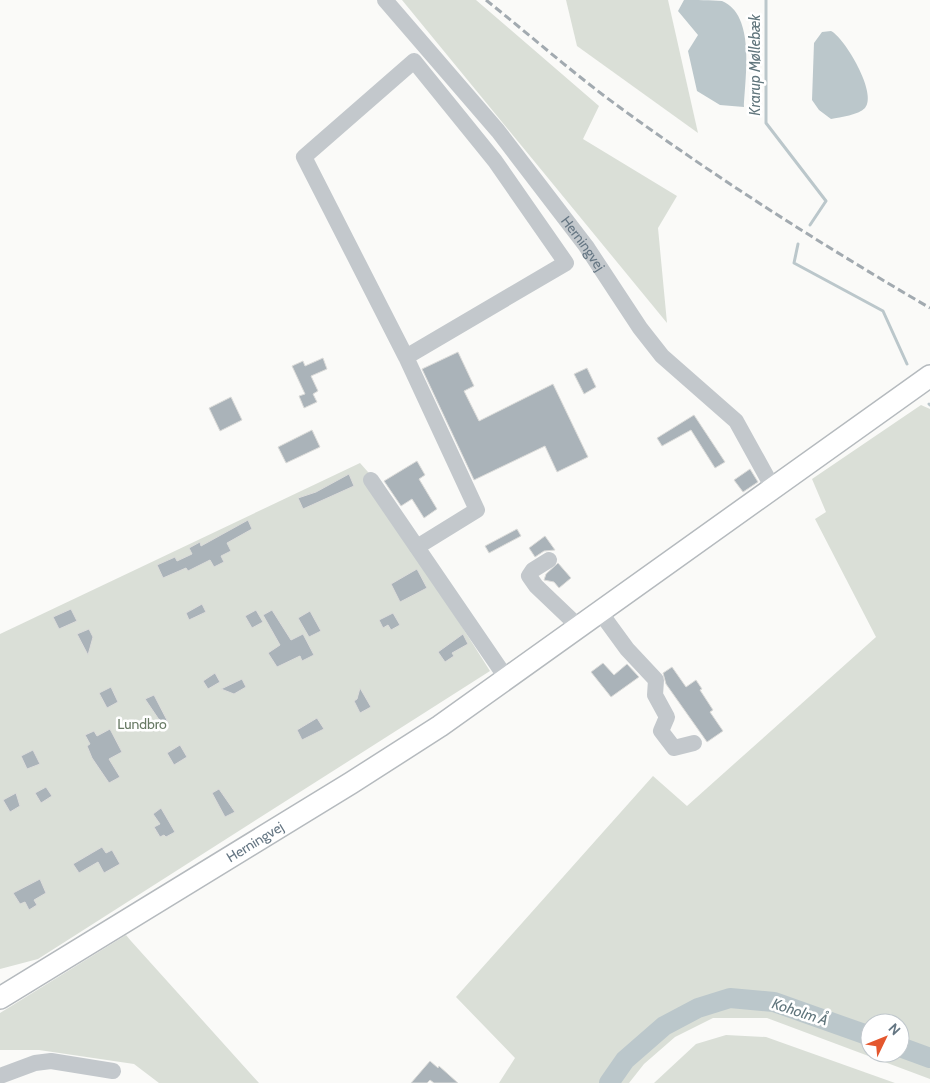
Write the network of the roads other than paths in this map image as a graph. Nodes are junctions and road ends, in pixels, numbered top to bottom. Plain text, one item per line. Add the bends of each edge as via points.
1 (385, 0) edge
2 (406, 357) junction
3 (930, 376) edge
4 (371, 480) dead end
5 (773, 488) junction
6 (417, 547) junction
7 (549, 560) dead end
8 (600, 612) junction
9 (579, 628) junction
10 (507, 679) junction
11 (694, 743) dead end
12 (0, 998) edge
13 (114, 1071) dead end
14 (0, 1076) edge

1 - 5 street, Herningvej via 498,131 586,246 662,356 736,421
2 - 2 street via 566,263 495,161 414,61 304,157
2 - 6 street via 477,510
3 - 5 main road, Herningvej
4 - 6 street
5 - 8 main road, Herningvej
6 - 10 street
7 - 9 street via 529,576
8 - 9 main road, Herningvej
8 - 11 street via 627,649 656,680 655,695 666,717 661,731 674,748
9 - 10 main road, Herningvej
10 - 12 main road, Herningvej via 352,783
13 - 14 street via 51,1061 35,1063

